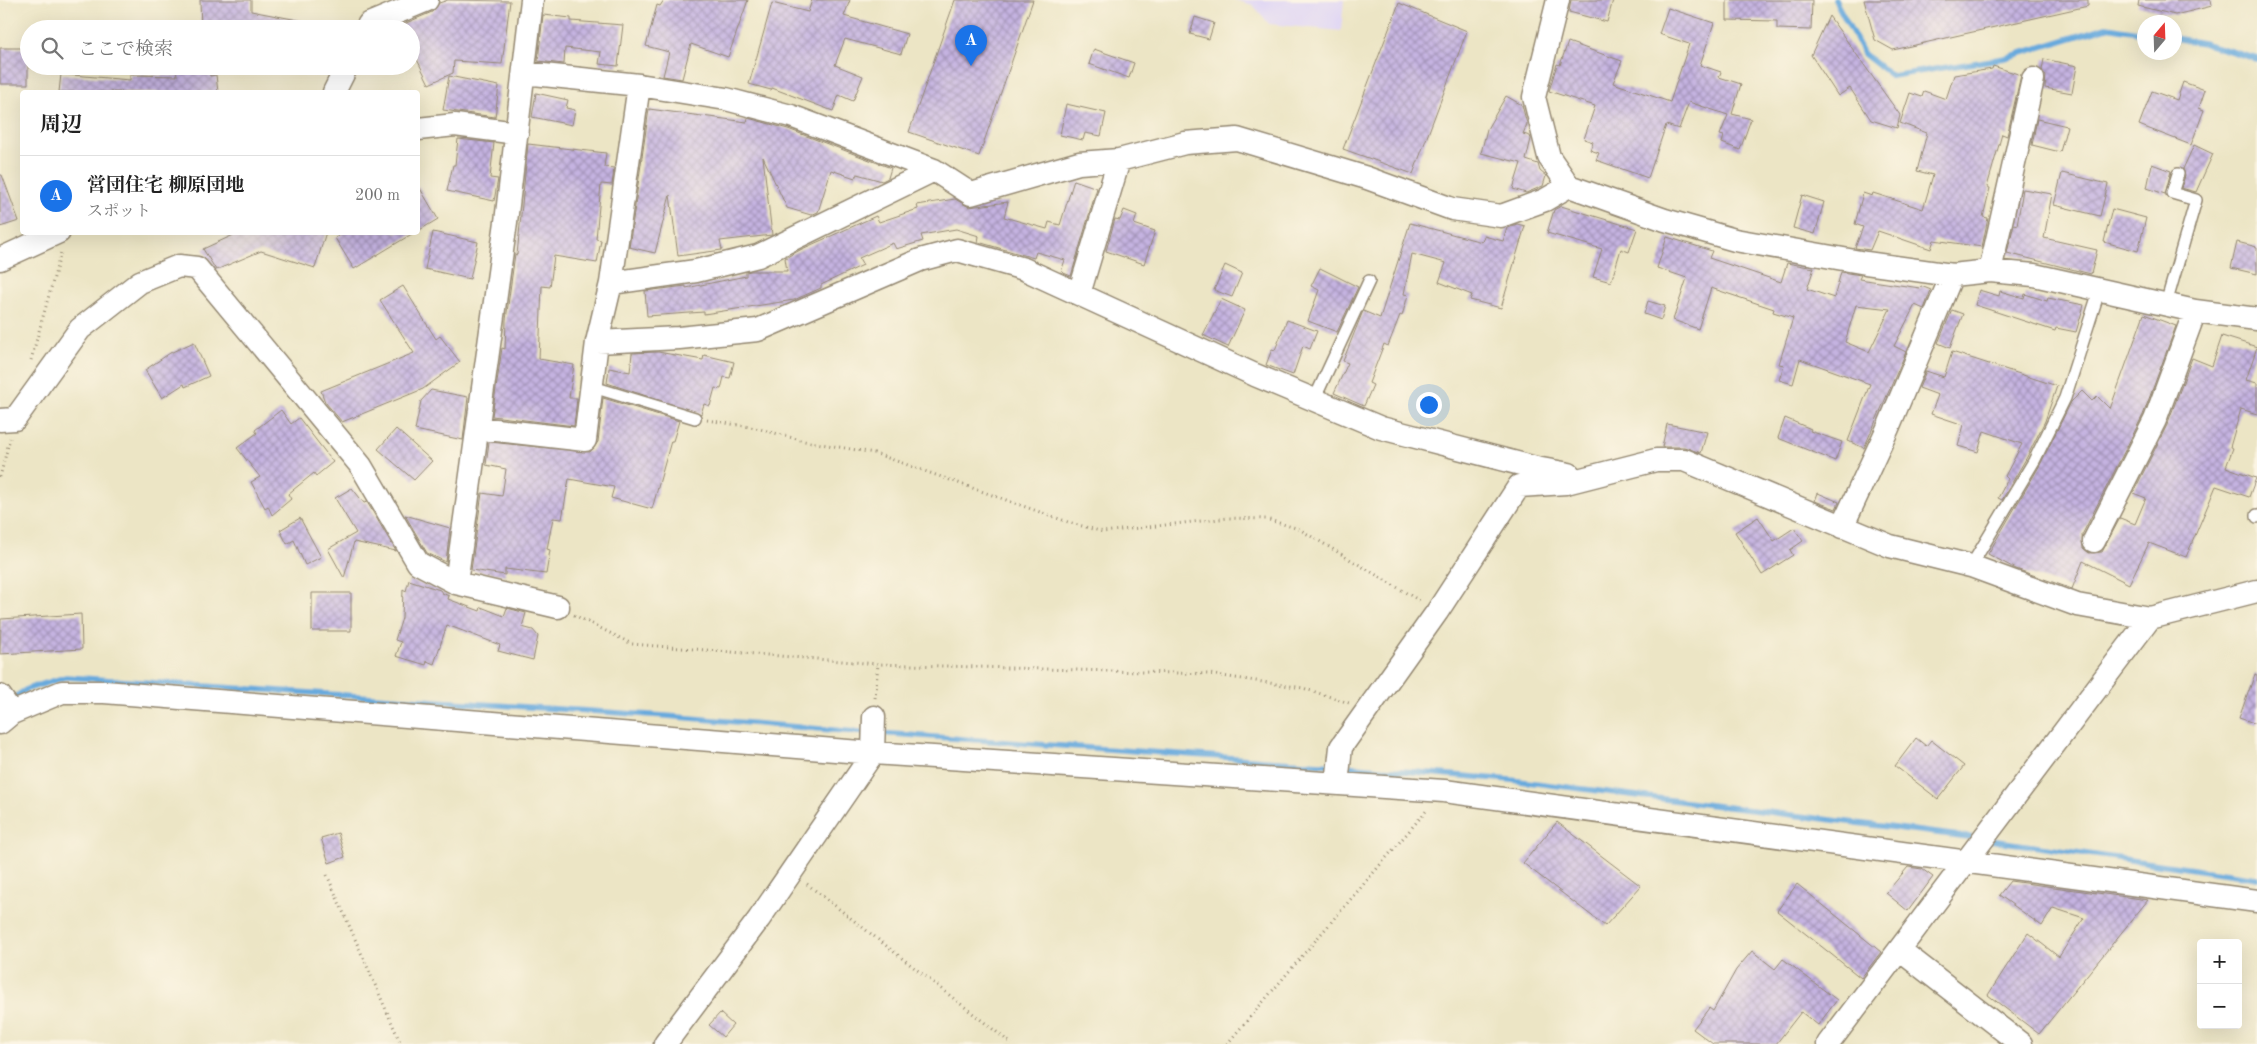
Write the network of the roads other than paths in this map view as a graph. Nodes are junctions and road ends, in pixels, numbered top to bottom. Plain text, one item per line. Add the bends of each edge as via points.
1 (427, 0) edge
2 (532, 0) edge
3 (1558, 0) edge
4 (379, 20) edge
5 (524, 73) junction
6 (342, 75) edge
7 (2033, 79) dead end
8 (638, 85) junction
9 (335, 90) edge
10 (420, 129) edge
11 (517, 132) junction
12 (1118, 160) junction
13 (934, 170) junction
14 (2178, 174) dead end
15 (1569, 186) junction
16 (60, 242) edge
17 (0, 259) edge
18 (1990, 271) junction
19 (1952, 275) junction
20 (1369, 281) dead end
21 (611, 283) junction
22 (2100, 288) junction
23 (1079, 294) junction
24 (2166, 304) junction
25 (2195, 311) junction
26 (2257, 319) edge
27 (597, 342) junction
28 (593, 387) junction
29 (1315, 398) junction
30 (694, 418) road end
31 (8, 420) edge
32 (478, 428) junction
33 (1582, 477) junction
34 (1842, 527) junction
35 (2094, 541) dead end
36 (1971, 566) junction
37 (456, 583) junction
38 (2257, 591) edge
39 (558, 607) road end
40 (2150, 618) junction
41 (5, 710) edge
42 (874, 717) road end
43 (873, 748) junction
44 (1338, 779) junction
45 (1967, 861) junction
46 (2257, 901) edge
47 (1900, 951) junction
48 (665, 1044) edge
49 (1828, 1044) edge
50 (2021, 1044) edge

1 - 4 street
2 - 5 street
3 - 15 street via 1534,97 1549,157
5 - 8 street
5 - 11 street
6 - 9 street
7 - 18 street
8 - 13 street via 726,98 791,116
8 - 21 street
10 - 11 street via 455,125
11 - 32 street
12 - 13 street via 1079,163 971,194
12 - 15 street via 1185,142 1237,139 1367,178 1452,209 1501,216 1545,200
12 - 23 street
13 - 21 street via 758,256 696,271
14 - 24 lane via 2172,193 2196,200
15 - 19 street via 1664,220 1736,240
16 - 17 street
18 - 19 street
18 - 22 street via 2034,275
19 - 34 street via 1888,428
20 - 29 lane
21 - 27 street
22 - 24 street
22 - 36 lane via 2065,398 2034,461
23 - 27 street via 1024,269 957,250 920,260 758,330
23 - 29 street
24 - 25 street
25 - 26 street
25 - 35 street via 2155,420
27 - 28 street
28 - 30 lane
28 - 32 street via 585,440
29 - 33 street via 1381,428
31 - 37 street via 80,329 140,282 179,266 197,268 361,466 418,563
32 - 37 street
33 - 34 street via 1656,460 1684,460
33 - 44 street via 1566,483 1520,486 1437,612 1341,747
34 - 36 street via 1890,546
36 - 40 street via 2077,605
37 - 39 street
38 - 40 street
40 - 45 street
41 - 43 street via 62,692 104,692
42 - 43 street
43 - 44 street
43 - 48 street via 760,919
44 - 45 street
45 - 46 street
45 - 47 street
47 - 49 street
47 - 50 street

